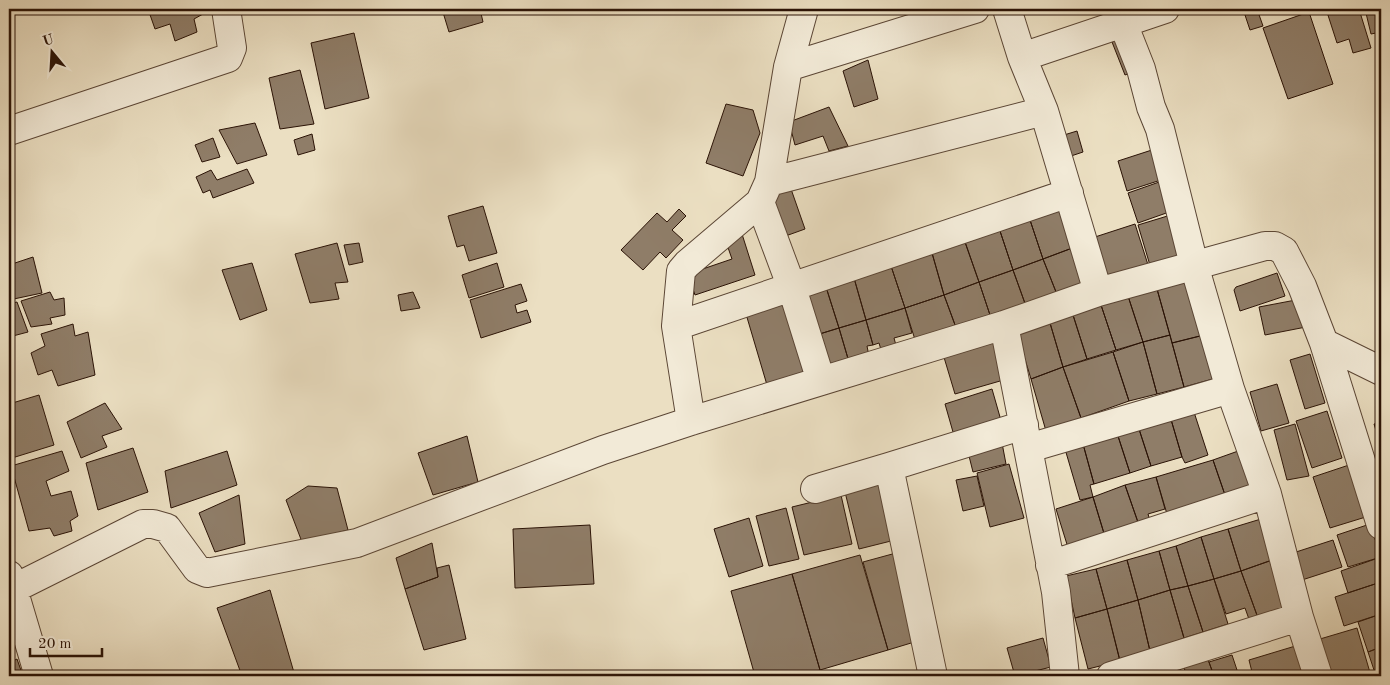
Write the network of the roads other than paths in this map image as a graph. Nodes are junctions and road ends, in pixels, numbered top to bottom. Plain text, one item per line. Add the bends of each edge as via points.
1 (804, 9) edge
2 (975, 9) edge
3 (1007, 9) edge
4 (1165, 9) edge
5 (233, 10) edge
6 (1118, 16) edge
7 (1022, 57) junction
8 (788, 66) junction
9 (1044, 111) junction
10 (9, 131) edge
11 (764, 192) junction
12 (1070, 193) junction
13 (1194, 265) junction
14 (792, 288) junction
15 (1098, 292) junction
16 (1004, 325) junction
17 (676, 326) junction
18 (1324, 343) junction
19 (1381, 371) edge
20 (822, 381) junction
21 (1230, 389) junction
22 (692, 421) junction
23 (1026, 436) junction
24 (889, 467) junction
25 (1372, 469) edge
26 (815, 489) dead end
27 (1267, 494) junction
28 (1381, 525) edge
29 (1050, 564) junction
30 (10, 585) edge
31 (1299, 617) junction
32 (39, 676) edge
33 (933, 676) edge
34 (1065, 676) edge
35 (1110, 676) edge
36 (1318, 676) edge

1 - 8 street
2 - 8 street
3 - 7 street
4 - 6 street
5 - 10 street via 232,48 228,58
6 - 7 street
6 - 13 street via 1141,69 1160,129
7 - 9 street
8 - 11 street
9 - 11 street
9 - 12 street
11 - 14 street
11 - 17 street via 682,269
12 - 14 street
12 - 15 street
13 - 15 street
13 - 18 street via 1265,246 1275,246 1284,251 1302,286
13 - 21 street
14 - 17 street
14 - 20 street
15 - 16 street
16 - 20 street
16 - 23 street
17 - 22 street
18 - 19 street
18 - 25 street
20 - 22 street
21 - 23 street
21 - 27 street
22 - 30 street via 603,450 357,543 208,573 197,569 167,528 144,524
23 - 24 street
23 - 29 street
24 - 26 street
24 - 33 street
25 - 28 street
27 - 29 street
27 - 31 street
29 - 34 street
30 - 32 street
31 - 35 street
31 - 36 street

